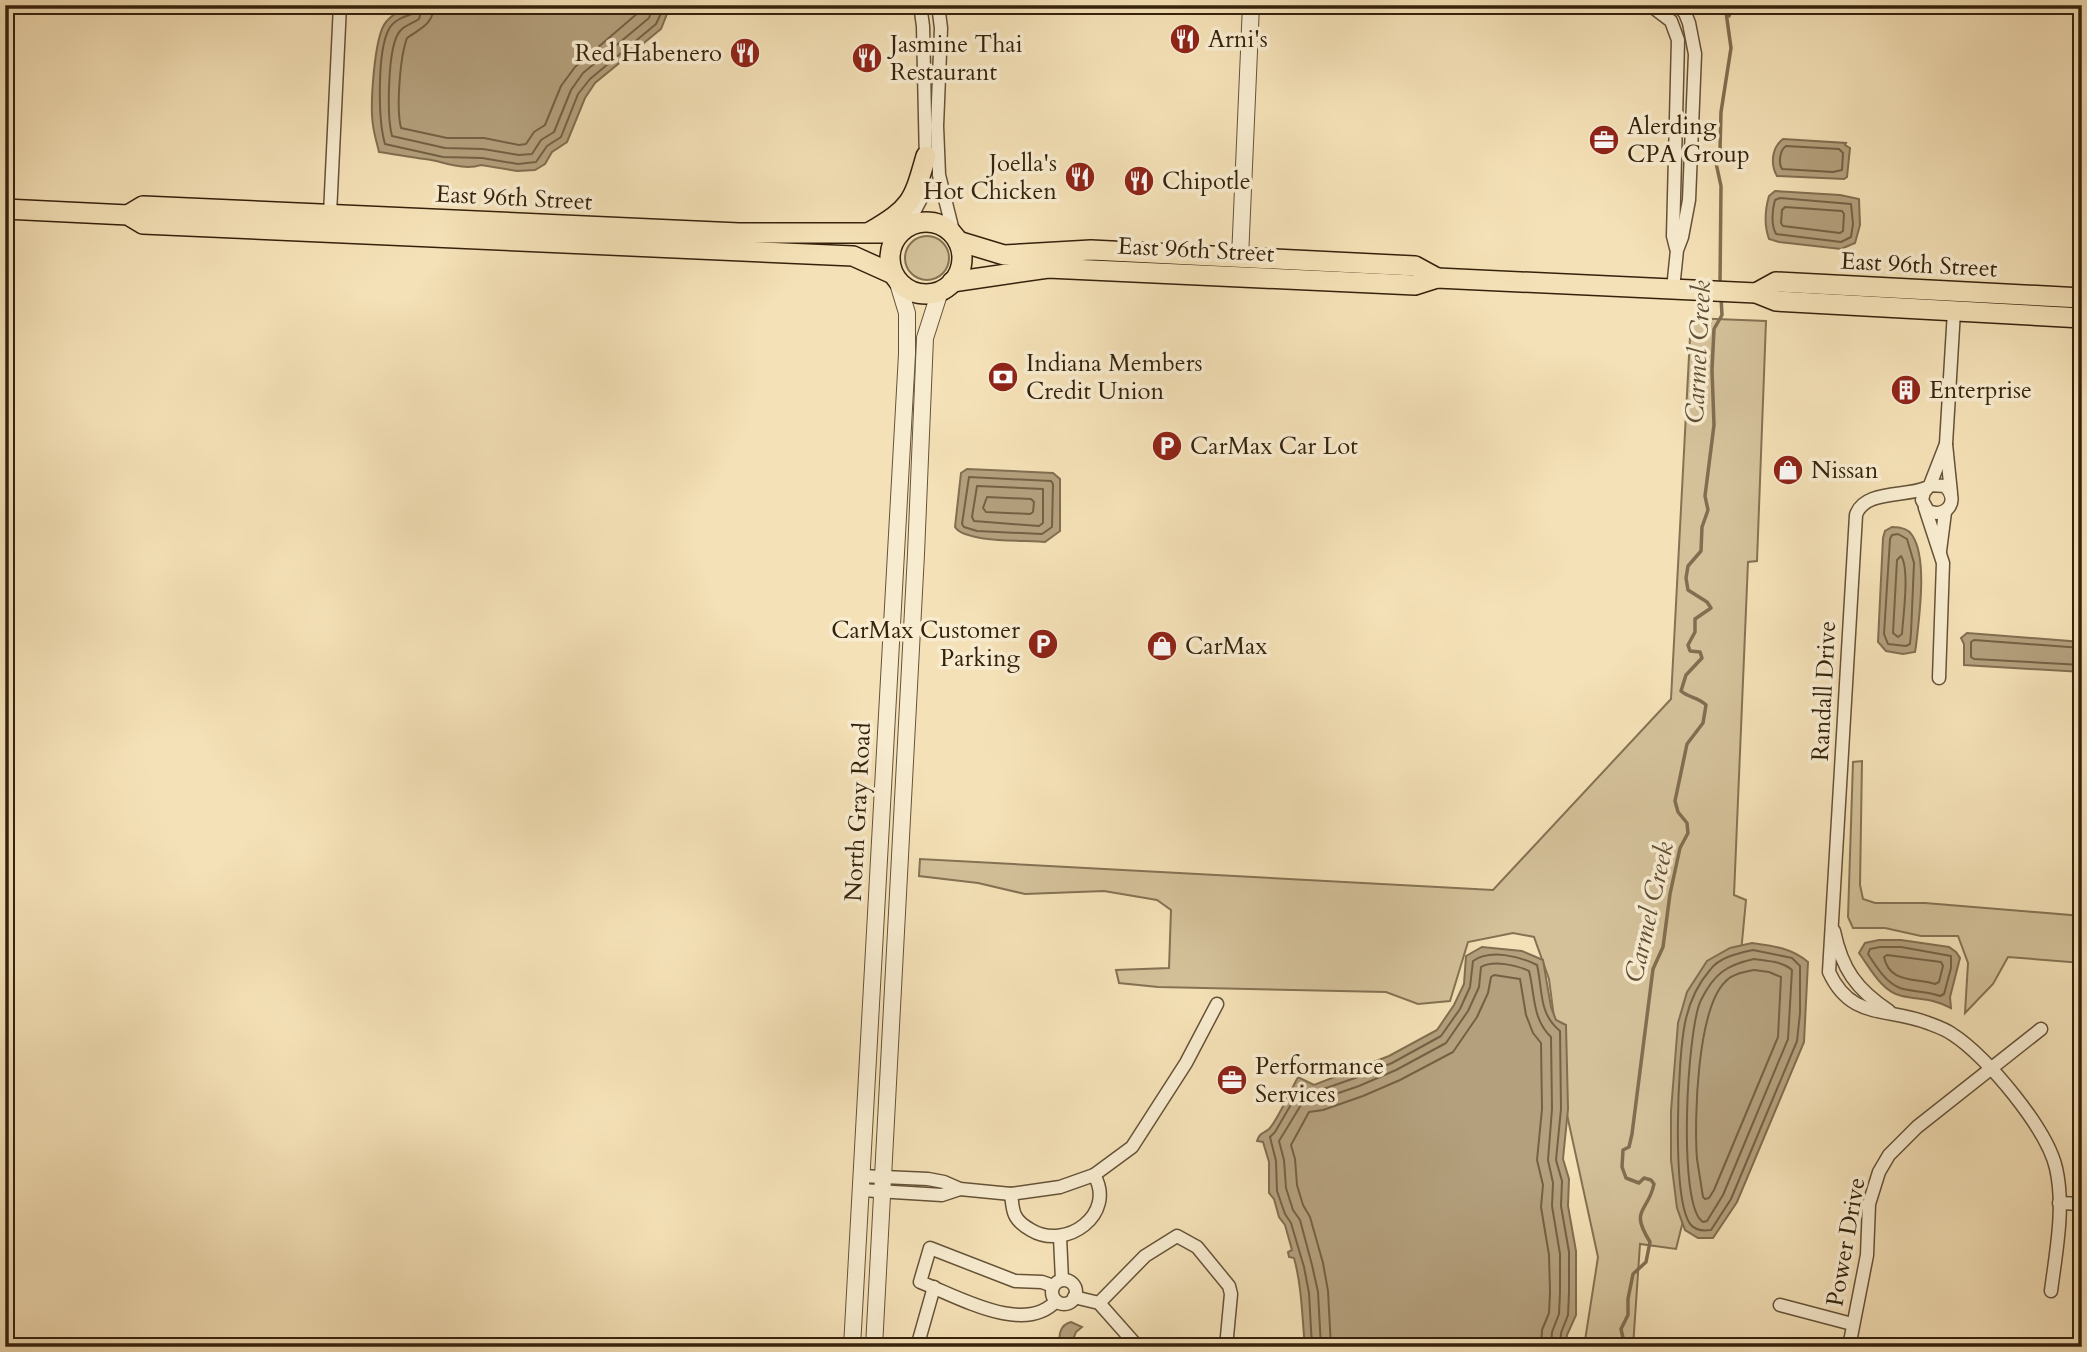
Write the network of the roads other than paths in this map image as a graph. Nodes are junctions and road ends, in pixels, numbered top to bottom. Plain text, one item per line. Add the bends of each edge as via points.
1 (340, 5) edge
2 (920, 5) edge
3 (938, 5) edge
4 (1251, 5) edge
5 (1650, 5) edge
6 (1677, 5) edge
7 (926, 156) junction
8 (5, 209) edge
9 (330, 214) junction
10 (128, 215) junction
11 (903, 230) junction
12 (869, 232) junction
13 (956, 238) junction
14 (1677, 250) junction
15 (1240, 258) junction
16 (895, 277) junction
17 (1437, 278) junction
18 (946, 286) junction
19 (1682, 290) junction
20 (1756, 293) junction
21 (2082, 298) edge
22 (1955, 301) junction
23 (2082, 318) edge
24 (1946, 444) junction
25 (1928, 487) junction
26 (1951, 493) junction
27 (1899, 495) junction
28 (1924, 506) junction
29 (1945, 512) junction
30 (1940, 551) junction
31 (1939, 678) dead end
32 (1217, 1004) dead end
33 (2041, 1029) dead end
34 (1992, 1069) junction
35 (1094, 1175) junction
36 (861, 1183) junction
37 (883, 1184) junction
38 (1011, 1194) junction
39 (2059, 1203) junction
40 (2082, 1204) edge
41 (1060, 1237) junction
42 (1058, 1283) junction
43 (934, 1287) junction
44 (2051, 1291) dead end
45 (1074, 1297) junction
46 (1056, 1301) junction
47 (1099, 1303) junction
48 (1780, 1306) dead end
49 (1852, 1324) junction
50 (852, 1347) edge
51 (874, 1347) edge
52 (917, 1347) edge
53 (1138, 1347) edge
54 (1226, 1347) edge
55 (1849, 1347) edge

1 - 9 street
2 - 7 street
3 - 13 street via 939,176
4 - 15 street
5 - 14 street via 1671,21 1678,40
6 - 14 street via 1689,23 1695,54 1689,200
7 - 11 street via 927,184
7 - 12 main road via 906,208
8 - 10 main road, East 96th Street
9 - 10 main road, East 96th Street via 143,206
9 - 12 main road, East 96th Street via 739,233
10 - 16 main road, East 96th Street via 143,224 853,256
11 - 12 main road, East 96th Street
11 - 13 main road via 914,223 931,222
11 - 16 main road via 890,252
13 - 15 main road, East 96th Street via 1004,255 1091,250
13 - 18 main road via 961,262
14 - 19 street
15 - 17 main road, East 96th Street via 1415,266
16 - 18 main road via 917,293
16 - 36 street, North Gray Road via 907,313 906,354
17 - 18 main road, East 96th Street via 1415,285 1048,268
17 - 19 main road, East 96th Street
18 - 37 street, North Gray Road via 925,338
19 - 20 main road, East 96th Street
20 - 22 main road, East 96th Street via 1776,301 1858,306 1880,300
20 - 22 main road, East 96th Street via 1776,282
21 - 22 main road, East 96th Street
22 - 23 main road, East 96th Street
22 - 24 street
24 - 25 street
24 - 26 street
25 - 26 street via 1940,484
25 - 27 street, Randall Drive
25 - 28 street via 1922,496
26 - 29 street
27 - 28 street
27 - 34 street, Randall Drive via 1868,500 1856,515 1832,921 1848,973 1875,1001 1892,1013 1951,1033
28 - 29 street via 1937,514
28 - 30 street
29 - 30 street
30 - 31 street via 1944,580
32 - 35 street via 1132,1147
33 - 34 street, Power Drive
34 - 39 street, Randall Drive via 2044,1139 2056,1168
34 - 49 street, Power Drive via 1896,1145 1878,1172
35 - 38 street via 1060,1187
35 - 41 street via 1100,1196 1093,1215 1072,1234
36 - 37 street
36 - 50 street, North Gray Road
37 - 38 street via 928,1179 960,1189
37 - 51 street, North Gray Road
38 - 41 street via 1014,1215 1022,1225 1046,1237
39 - 40 street
39 - 44 street, Randall Drive
41 - 42 street
42 - 43 street via 1015,1281 930,1248 920,1282
42 - 45 street via 1069,1282
42 - 46 street via 1053,1296
43 - 46 street via 1014,1315 1032,1316
43 - 52 street
45 - 46 street via 1066,1303
45 - 47 street
47 - 53 street
47 - 54 street via 1145,1256 1177,1236 1197,1247 1229,1286
48 - 49 street
49 - 55 street, Power Drive

